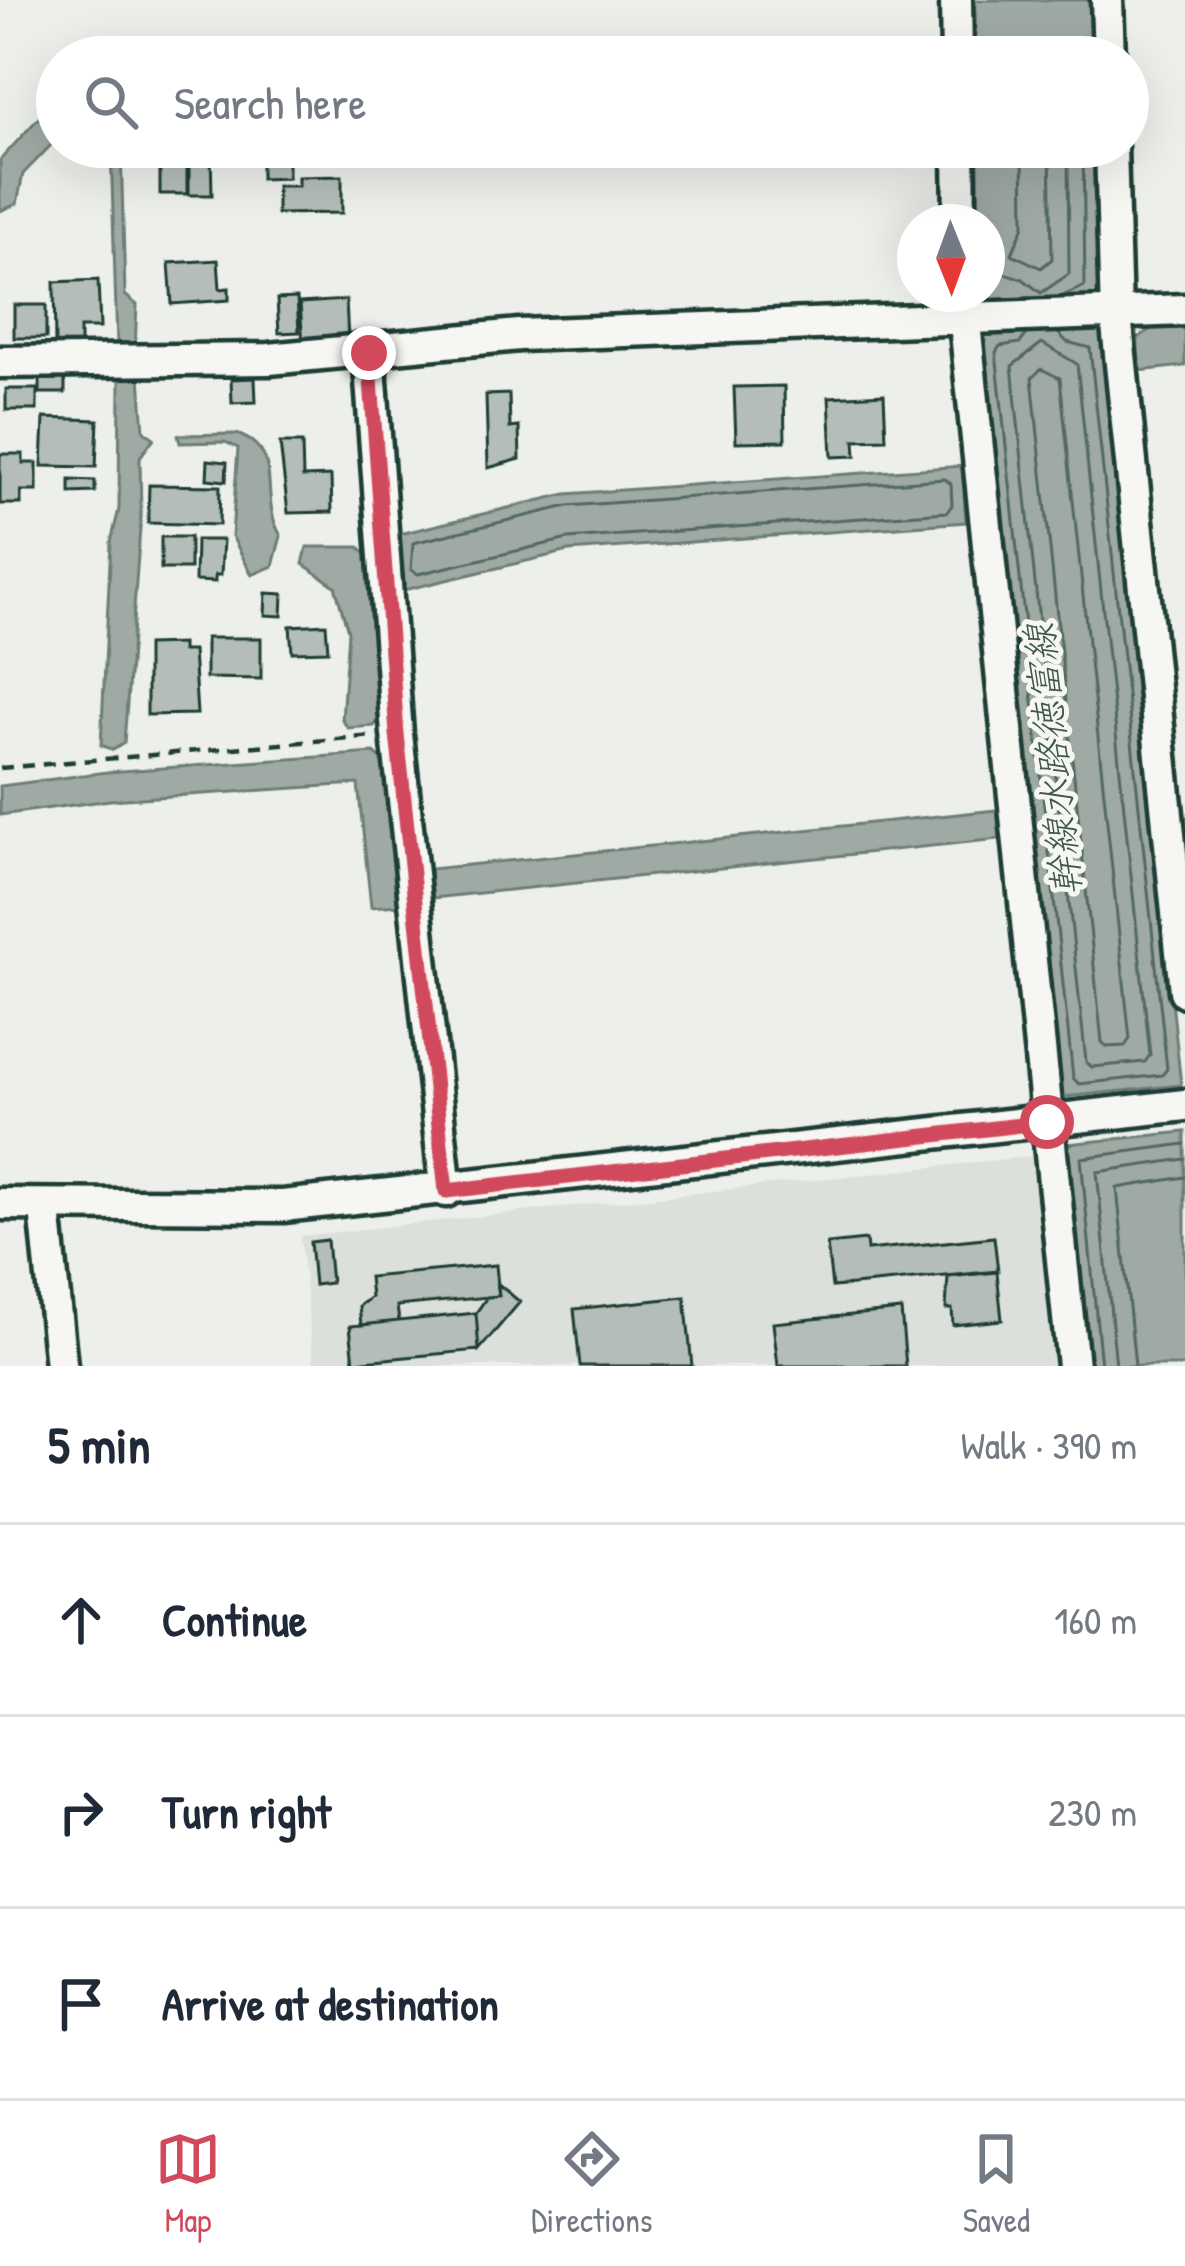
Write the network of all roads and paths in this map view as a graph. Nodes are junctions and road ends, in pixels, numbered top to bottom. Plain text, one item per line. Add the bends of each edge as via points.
1 (956, 0) edge
2 (1107, 0) edge
3 (957, 36) edge
4 (1108, 36) edge
5 (960, 168) edge
6 (1112, 168) edge
7 (961, 204) edge
8 (1185, 310) edge
9 (897, 311) edge
10 (963, 312) edge
11 (980, 312) edge
12 (1116, 315) junction
13 (369, 353) junction
14 (0, 362) edge
15 (397, 734) junction
16 (0, 768) edge
17 (1185, 991) edge
18 (1174, 1106) edge
19 (1047, 1122) junction
20 (446, 1191) junction
21 (0, 1204) edge
22 (46, 1208) junction
23 (62, 1366) edge
24 (1073, 1366) edge

1 - 3 street
2 - 4 street
5 - 7 street
6 - 12 street
8 - 12 street
9 - 13 street via 519,335
10 - 19 street
11 - 12 street via 1004,319
12 - 17 street
13 - 14 street
13 - 15 street
15 - 16 path
15 - 20 street
18 - 19 street
19 - 20 street
19 - 24 street
20 - 22 street via 284,1206
21 - 22 street
22 - 23 street

